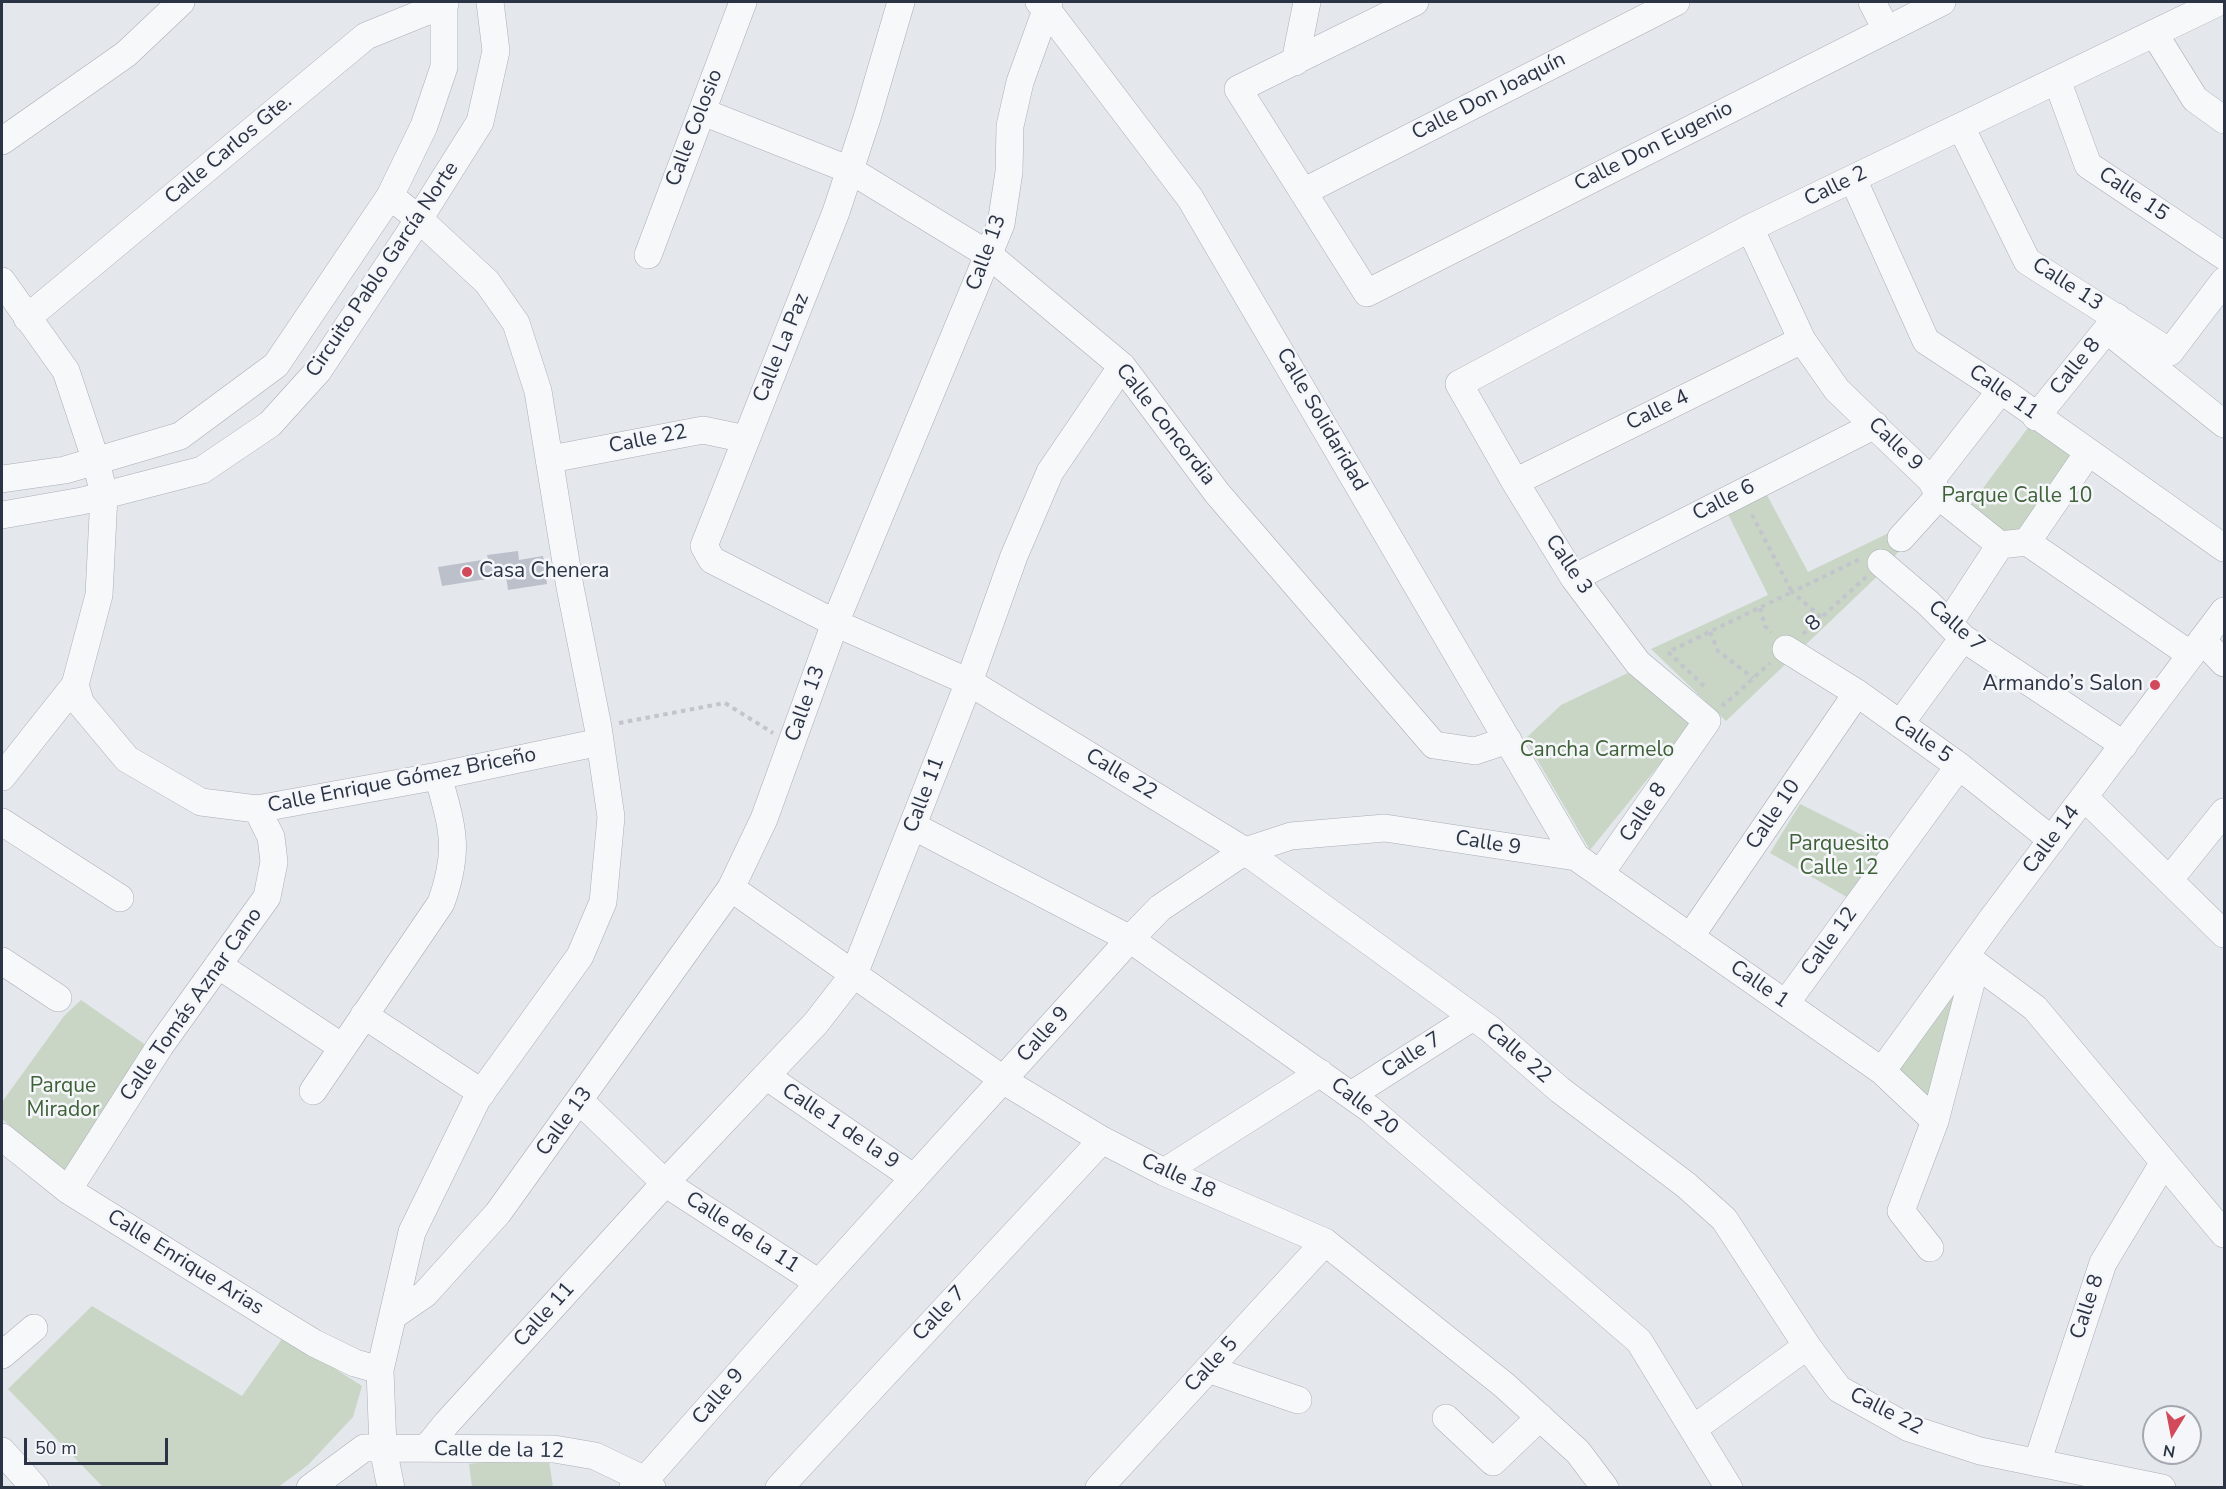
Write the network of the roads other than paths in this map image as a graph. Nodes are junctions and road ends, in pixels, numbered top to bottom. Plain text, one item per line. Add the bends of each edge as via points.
1 (181, 2) edge
2 (490, 2) edge
3 (743, 2) edge
4 (901, 2) edge
5 (1307, 2) edge
6 (1415, 2) edge
7 (1676, 2) edge
8 (1872, 2) edge
9 (1942, 2) edge
10 (2219, 2) edge
11 (445, 3) edge
12 (1044, 4) edge
13 (1886, 29) junction
14 (2154, 33) junction
15 (1295, 62) junction
16 (2057, 80) junction
17 (703, 112) junction
18 (2224, 120) edge
19 (1961, 127) junction
20 (2, 141) edge
21 (850, 170) junction
22 (1853, 179) junction
23 (1303, 192) junction
24 (390, 196) junction
25 (419, 219) junction
26 (1750, 228) junction
27 (648, 255) dead end
28 (989, 255) junction
29 (2224, 256) edge
30 (2, 281) edge
31 (2224, 281) edge
32 (27, 318) junction
33 (2112, 324) junction
34 (1802, 340) junction
35 (1122, 366) junction
36 (1459, 384) joint
37 (2001, 390) junction
38 (2036, 417) junction
39 (2224, 424) edge
40 (1875, 425) junction
41 (746, 439) junction
42 (2088, 453) junction
43 (550, 459) junction
44 (96, 461) junction
45 (2, 479) edge
46 (1515, 482) junction
47 (1935, 488) junction
48 (104, 495) junction
49 (2, 516) edge
50 (1900, 538) dead end
51 (2027, 542) junction
52 (2000, 545) junction
53 (2224, 548) edge
54 (1871, 561) road end
55 (1574, 578) junction
56 (2224, 611) edge
57 (835, 623) junction
58 (1956, 631) junction
59 (2197, 648) junction
60 (1786, 649) road end
61 (2224, 663) edge
62 (969, 682) junction
63 (75, 685) junction
64 (1857, 693) junction
65 (1716, 708) joint
66 (1900, 724) junction
67 (599, 735) junction
68 (1508, 740) junction
69 (2124, 745) junction
70 (1959, 766) junction
71 (438, 776) junction
72 (2, 777) edge
73 (2084, 797) junction
74 (257, 809) junction
75 (2224, 812) edge
76 (2, 822) edge
77 (913, 826) junction
78 (2052, 840) junction
79 (1245, 851) junction
80 (1576, 857) junction
81 (1600, 874) junction
82 (2170, 879) junction
83 (731, 888) junction
84 (120, 898) dead end
85 (2224, 934) edge
86 (1690, 937) junction
87 (1130, 939) junction
88 (1971, 960) junction
89 (2, 961) edge
90 (218, 965) junction
91 (854, 974) junction
92 (58, 998) dead end
93 (1786, 1003) junction
94 (364, 1015) junction
95 (1473, 1017) junction
96 (342, 1047) junction
97 (1882, 1071) junction
98 (1320, 1073) junction
99 (766, 1076) junction
100 (1004, 1080) junction
101 (313, 1091) dead end
102 (482, 1093) junction
103 (1351, 1095) junction
104 (580, 1101) junction
105 (1935, 1121) junction
106 (2, 1137) edge
107 (1102, 1140) junction
108 (2164, 1162) junction
109 (1164, 1172) junction
110 (915, 1178) junction
111 (665, 1183) junction
112 (68, 1190) junction
113 (2224, 1234) edge
114 (1325, 1242) junction
115 (1930, 1248) dead end
116 (819, 1283) junction
117 (393, 1316) junction
118 (34, 1328) dead end
119 (1807, 1346) junction
120 (2, 1354) edge
121 (1208, 1369) junction
122 (380, 1370) junction
123 (1298, 1400) dead end
124 (1540, 1417) junction
125 (1446, 1418) dead end
126 (1693, 1429) junction
127 (383, 1448) junction
128 (426, 1449) junction
129 (2, 1451) edge
130 (2037, 1463) junction
131 (643, 1485) edge
132 (35, 1488) edge
133 (310, 1488) edge
134 (391, 1488) edge
135 (779, 1488) edge
136 (1099, 1488) edge
137 (1605, 1488) edge
138 (1729, 1488) edge
139 (2162, 1488) edge

1 - 20 street via 126,54
2 - 25 street, Circuito Pablo García Norte via 496,51 480,122
3 - 17 street, Calle Colosio
4 - 21 street, Calle La Paz
5 - 15 street
6 - 15 street
7 - 23 street, Calle Don Joaquín
8 - 13 street
9 - 13 street, Calle Don Eugenio
10 - 14 street, Calle 2
11 - 24 street, Circuito Pablo García Norte via 444,67 424,126
11 - 32 street, Calle Carlos Gte. via 366,36
12 - 28 street, Calle 13 via 1010,126 1001,224
12 - 68 street, Calle Solidaridad via 1190,198
13 - 23 street, Calle Don Eugenio via 1367,293
14 - 16 street, Calle 2
14 - 18 street via 2195,99
15 - 23 street via 1238,88
16 - 19 street, Calle 2
16 - 29 street, Calle 15 via 2088,165
17 - 21 street, Calle Concordia
17 - 27 street, Calle Colosio
19 - 22 street, Calle 2
19 - 33 street, Calle 13 via 2027,261
21 - 28 street, Calle Concordia
21 - 41 street, Calle La Paz
22 - 26 street, Calle 2
22 - 37 street, Calle 11 via 1926,341
24 - 25 street
24 - 44 street, Circuito Pablo García Norte via 276,365 180,436
25 - 43 street via 487,282 516,323 538,391
25 - 48 street, Circuito Pablo García Norte via 318,371 270,424 202,470
26 - 34 street, Calle 9
26 - 36 street, Calle 2
28 - 35 street, Calle Concordia
28 - 57 street, Calle 13
30 - 32 street
31 - 33 street, Calle 13 via 2170,352
32 - 44 street via 66,371
33 - 38 street, Calle 8
33 - 39 street, Calle 13
34 - 40 street, Calle 9 via 1837,390
34 - 46 street, Calle 4
35 - 62 street, Calle 11 via 1050,472 1014,556
35 - 68 street, Calle Concordia via 1217,493 1434,745 1475,751
36 - 46 street, Calle 3
37 - 38 street, Calle 11
37 - 47 street
38 - 42 street, Calle 11
40 - 47 street, Calle 9
40 - 55 street, Calle 6
41 - 43 street, Calle 22 via 703,430
41 - 57 street, Calle La Paz via 704,546 712,560
42 - 51 street
42 - 53 street, Calle 11
43 - 67 street
44 - 45 street, Circuito Pablo García Norte via 65,470
44 - 48 street
46 - 55 street, Calle 3
47 - 50 street
47 - 52 street, Calle 9
48 - 49 street, Circuito Pablo García Norte
48 - 63 street via 99,595
51 - 52 street
51 - 59 street
52 - 58 street
54 - 58 street, Calle 7 via 1928,603
55 - 65 street, Calle 3 via 1638,663
56 - 59 street, Calle 14
57 - 62 street, Calle 22
57 - 83 street, Calle 13 via 764,819
58 - 66 street
58 - 69 street, Calle 7
59 - 61 street
59 - 69 street, Calle 14
60 - 64 street, Calle 5
62 - 77 street, Calle 11
62 - 79 street, Calle 22
63 - 72 street
63 - 74 street, Calle Enrique Gómez Briceño via 81,704 127,759 201,802
64 - 66 street, Calle 5
64 - 86 street, Calle 10
65 - 81 street, Calle 8
66 - 70 street, Calle 5
67 - 71 street, Calle Enrique Gómez Briceño
67 - 102 street via 611,817 603,902 580,956
68 - 80 street, Calle Solidaridad
69 - 73 street, Calle 14
70 - 78 street, Calle 5
70 - 93 street, Calle 12
71 - 74 street, Calle Enrique Gómez Briceño
71 - 94 street via 452,824 454,852 449,880 441,903
73 - 78 street, Calle 14
73 - 82 street
74 - 90 street, Calle Tomás Aznar Cano via 271,837 274,862 267,897
75 - 82 street
76 - 84 street
77 - 87 street, Calle 20
77 - 91 street, Calle 11
78 - 88 street, Calle 14
79 - 80 street, Calle 9 via 1291,836 1384,828
79 - 87 street, Calle 9 via 1160,908
79 - 95 street, Calle 22
80 - 81 street, Calle 1
81 - 86 street, Calle 1
82 - 85 street
83 - 91 street, Calle 18
83 - 104 street, Calle 13
86 - 93 street, Calle 1
87 - 98 street, Calle 20
87 - 100 street, Calle 9
88 - 97 street, Calle 14
88 - 105 street, Calle 14
88 - 108 street via 2036,1008
89 - 92 street
90 - 96 street
90 - 112 street, Calle Tomás Aznar Cano via 160,1046
91 - 99 street, Calle 11 via 816,1023
91 - 100 street, Calle 18
93 - 97 street, Calle 1
94 - 96 street
94 - 102 street
95 - 103 street, Calle 7
95 - 119 street, Calle 22 via 1724,1219
96 - 101 street
97 - 105 street, Calle 1
98 - 103 street, Calle 20
98 - 109 street
99 - 110 street, Calle 1 de la 9
99 - 111 street, Calle 11
100 - 107 street, Calle 18
100 - 110 street, Calle 9
102 - 117 street via 412,1232
103 - 126 street, Calle 20 via 1638,1341
104 - 111 street
104 - 117 street, Calle 13 via 498,1214 425,1294
105 - 115 street, Calle 14 via 1901,1211
106 - 112 street, Calle Enrique Arias
107 - 109 street, Calle 18
107 - 135 street, Calle 7
108 - 113 street
108 - 130 street, Calle 8 via 2103,1263
109 - 114 street, Calle 18
110 - 116 street, Calle 9
111 - 116 street, Calle de la 11
111 - 128 street, Calle 11
112 - 122 street, Calle Enrique Arias via 314,1343
114 - 121 street, Calle 5
114 - 124 street, Calle 18
116 - 131 street, Calle 9
117 - 122 street
118 - 120 street
119 - 126 street
119 - 130 street, Calle 22 via 1839,1389 1909,1428 1980,1451
121 - 123 street
121 - 136 street, Calle 5
122 - 127 street
124 - 125 street via 1493,1462
124 - 137 street, Calle 18 via 1578,1452
126 - 138 street, Calle 20
127 - 128 street, Calle de la 12
127 - 133 street via 364,1448
127 - 134 street
128 - 131 street, Calle de la 12 via 554,1449 595,1456
129 - 132 street
130 - 139 street, Calle 22

